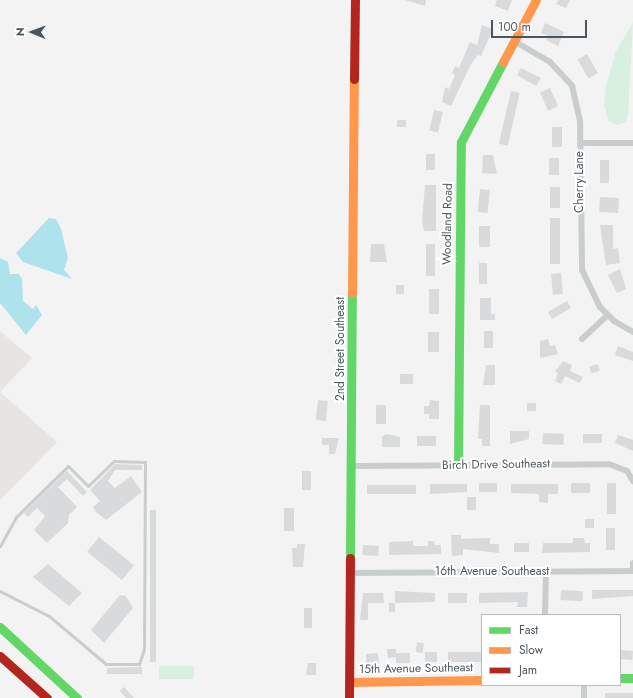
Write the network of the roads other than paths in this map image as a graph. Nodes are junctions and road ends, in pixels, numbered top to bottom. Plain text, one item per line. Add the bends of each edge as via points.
1 (355, 0) edge
2 (536, 0) edge
3 (514, 41) junction
4 (580, 143) junction
5 (633, 143) edge
6 (608, 315) junction
7 (633, 332) edge
8 (582, 339) dead end
9 (352, 466) junction
10 (458, 466) junction
11 (633, 481) edge
12 (0, 546) edge
13 (633, 563) edge
14 (633, 571) edge
15 (546, 572) junction
16 (350, 573) junction
17 (0, 591) edge
18 (545, 614) edge
19 (0, 627) edge
20 (0, 656) edge
21 (621, 678) edge
22 (633, 678) edge
23 (481, 680) edge
24 (349, 682) junction
25 (584, 686) edge
26 (46, 698) edge
27 (77, 698) edge
28 (349, 698) edge
29 (584, 698) edge

1 - 9 main road, 2nd Street Southeast
2 - 3 main road, Woodland Road
3 - 4 street, Cherry Lane via 550,62 572,86 578,108
3 - 10 main road, Woodland Road via 461,142
4 - 5 street
4 - 6 street, Cherry Lane via 582,270 594,299
6 - 7 street, Cherry Lane
6 - 8 street
9 - 10 street, Birch Drive Southeast
9 - 16 main road, 2nd Street Southeast
10 - 11 street, Birch Drive Southeast via 609,464 627,471
12 - 17 lane via 16,517 68,466 88,486 114,461 141,461 147,466 144,649 139,664 106,664 50,616
13 - 14 street
14 - 15 street, 16th Avenue Southeast
15 - 16 street, 16th Avenue Southeast
15 - 18 street
16 - 24 main road, 2nd Street Southeast
19 - 27 main road
20 - 26 main road
21 - 22 main road
23 - 24 main road, 15th Avenue Southeast
24 - 28 main road, 2nd Street Southeast
25 - 29 street

